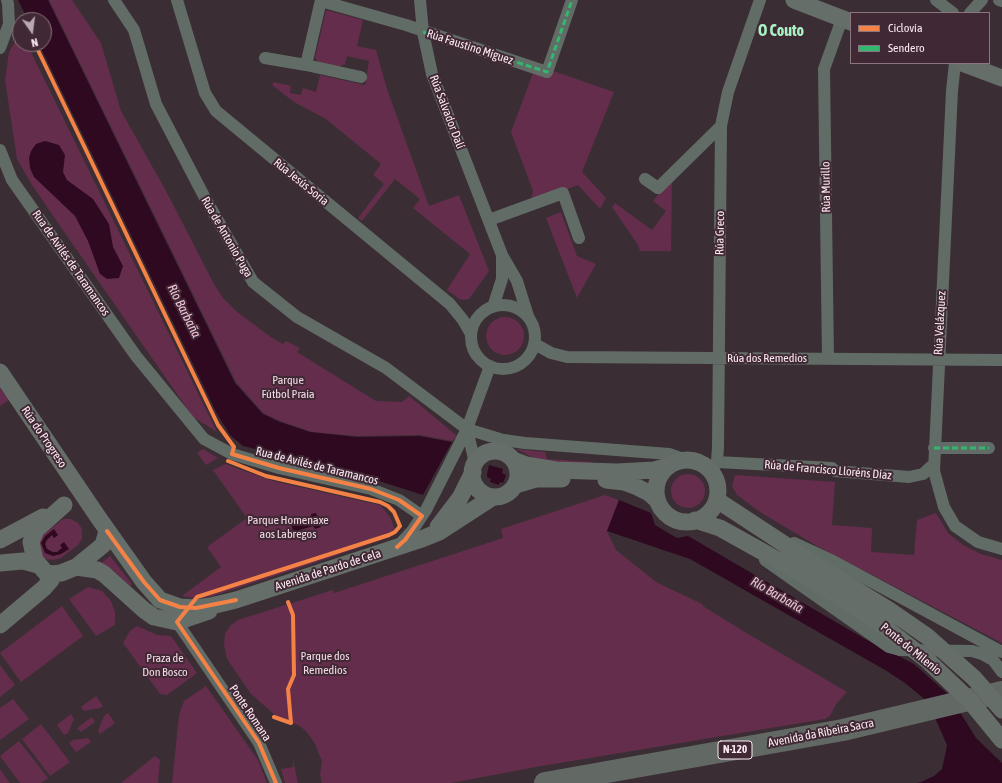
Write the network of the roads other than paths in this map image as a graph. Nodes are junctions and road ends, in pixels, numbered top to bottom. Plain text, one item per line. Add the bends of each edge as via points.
1 (7, 0) edge
2 (114, 0) edge
3 (177, 0) edge
4 (321, 0) edge
5 (420, 0) edge
6 (572, 0) edge
7 (760, 0) edge
8 (794, 0) edge
9 (936, 0) edge
10 (982, 0) edge
11 (999, 0) edge
12 (1002, 1) edge
13 (952, 12) edge
14 (971, 12) edge
15 (846, 20) edge
16 (423, 32) junction
17 (0, 48) edge
18 (265, 58) dead end
19 (955, 64) edge
20 (965, 64) edge
21 (306, 65) junction
22 (361, 77) dead end
23 (1002, 78) edge
24 (721, 126) junction
25 (0, 150) edge
26 (645, 179) dead end
27 (489, 220) junction
28 (579, 238) dead end
29 (502, 255) junction
30 (493, 307) junction
31 (528, 316) junction
32 (471, 334) junction
33 (535, 344) junction
34 (719, 357) junction
35 (828, 358) junction
36 (939, 359) junction
37 (1002, 360) edge
38 (490, 366) junction
39 (0, 372) edge
40 (467, 429) junction
41 (934, 448) junction
42 (989, 448) dead end
43 (507, 451) junction
44 (686, 460) junction
45 (934, 464) junction
46 (669, 466) junction
47 (714, 466) junction
48 (474, 467) junction
49 (515, 485) junction
50 (493, 497) junction
51 (716, 500) junction
52 (658, 501) junction
53 (87, 502) junction
54 (64, 506) junction
55 (421, 513) junction
56 (746, 519) junction
57 (695, 520) junction
58 (107, 531) junction
59 (739, 539) junction
60 (0, 540) edge
61 (419, 540) junction
62 (397, 548) junction
63 (1002, 549) edge
64 (0, 563) edge
65 (38, 565) junction
66 (76, 567) junction
67 (811, 570) junction
68 (52, 574) junction
69 (236, 600) junction
70 (177, 622) junction
71 (0, 625) edge
72 (1002, 652) edge
73 (1002, 672) edge
74 (1000, 694) edge
75 (1002, 740) edge
76 (276, 783) edge
77 (544, 783) edge

1 - 17 street via 9,24
2 - 40 street, Rúa de Antonio Puga via 134,30 156,104 253,282 297,318 386,368
3 - 32 street, Rúa Jesús Soria via 205,93 216,111 450,304 464,320
4 - 16 street, Rúa Faustino Míguez
4 - 21 street
5 - 16 street, Rúa Salvador Dalí
6 - 16 street, Rúa Faustino Míguez via 547,72
7 - 24 street, Rúa Greco via 728,92
8 - 15 street
9 - 13 street
10 - 14 street
11 - 12 street
15 - 35 street, Rúa Murillo via 824,69
16 - 27 street, Rúa Salvador Dalí via 432,74
18 - 21 street
19 - 36 street, Rúa Velázquez
20 - 23 street
21 - 22 street
24 - 26 street via 658,188
24 - 34 street, Rúa Greco
25 - 55 street, Rua de Avilés de Taramancos via 12,180 136,356 204,439 232,454 279,468 371,489 399,500
27 - 28 street via 563,193
27 - 29 street, Rúa Salvador Dalí
29 - 30 street, Rúa Salvador Dalí via 502,278
29 - 31 street, Rúa Salvador Dalí via 517,281
30 - 31 street via 512,306
30 - 32 street via 479,317
31 - 33 street via 536,334
32 - 38 street via 475,353
33 - 34 street, Rúa dos Remedios via 550,353 567,357
33 - 38 street via 532,353 518,366 499,369
34 - 35 street, Rúa dos Remedios
34 - 47 street, Rúa Greco
35 - 36 street, Rúa dos Remedios
36 - 37 street, Rúa dos Remedios
36 - 41 street, Rúa Velázquez
38 - 40 street
39 - 53 street, Rúa do Progreso
40 - 43 street
40 - 48 street
40 - 55 street
41 - 42 street
41 - 45 street, Rúa Velázquez
43 - 44 street via 669,454
43 - 46 street via 526,465 556,470 617,472 654,470
43 - 48 street via 487,453
43 - 49 street via 518,472
44 - 46 street
44 - 47 street
45 - 47 street, Rúa de Francisco Lloréns Díaz via 923,474 909,477 835,471 832,468
45 - 63 street, Rúa Velázquez via 940,496 955,526 978,542
46 - 52 street via 658,482
47 - 51 street via 718,490
48 - 50 street via 475,486
48 - 61 street, Avenida de Pardo de Cela via 460,498 442,524
49 - 50 street via 506,494
49 - 52 street via 536,479 624,482 649,493
50 - 61 street, Avenida de Pardo de Cela via 439,532
51 - 56 street
51 - 57 street via 708,513
52 - 57 street via 669,516 686,522
53 - 54 street via 72,502
53 - 58 street
54 - 60 street
54 - 65 street via 33,534 31,549
55 - 62 street via 405,540
56 - 67 street
56 - 72 street via 833,561
57 - 59 street via 714,526
58 - 66 street via 103,545
58 - 69 street, Avenida de Pardo de Cela via 160,600 180,607 196,608
59 - 67 street
59 - 73 street via 761,558 889,647 900,650 978,652 993,660
61 - 62 street, Avenida de Pardo de Cela
62 - 69 street, Avenida de Pardo de Cela
64 - 65 street via 23,561
65 - 68 street via 46,573
66 - 68 street
66 - 70 street, Avenida de Pardo de Cela via 104,574 154,617
67 - 74 street, Ponte do Milenio, bridge via 889,610 928,637 970,674
67 - 75 street, Ponte do Milenio, bridge via 927,660 970,701
68 - 71 street via 44,588
69 - 70 street, Avenida de Pardo de Cela
70 - 76 street, Ponte Romana via 259,743
74 - 77 highway, Avenida da Ribeira Sacra / N-120 via 843,730

